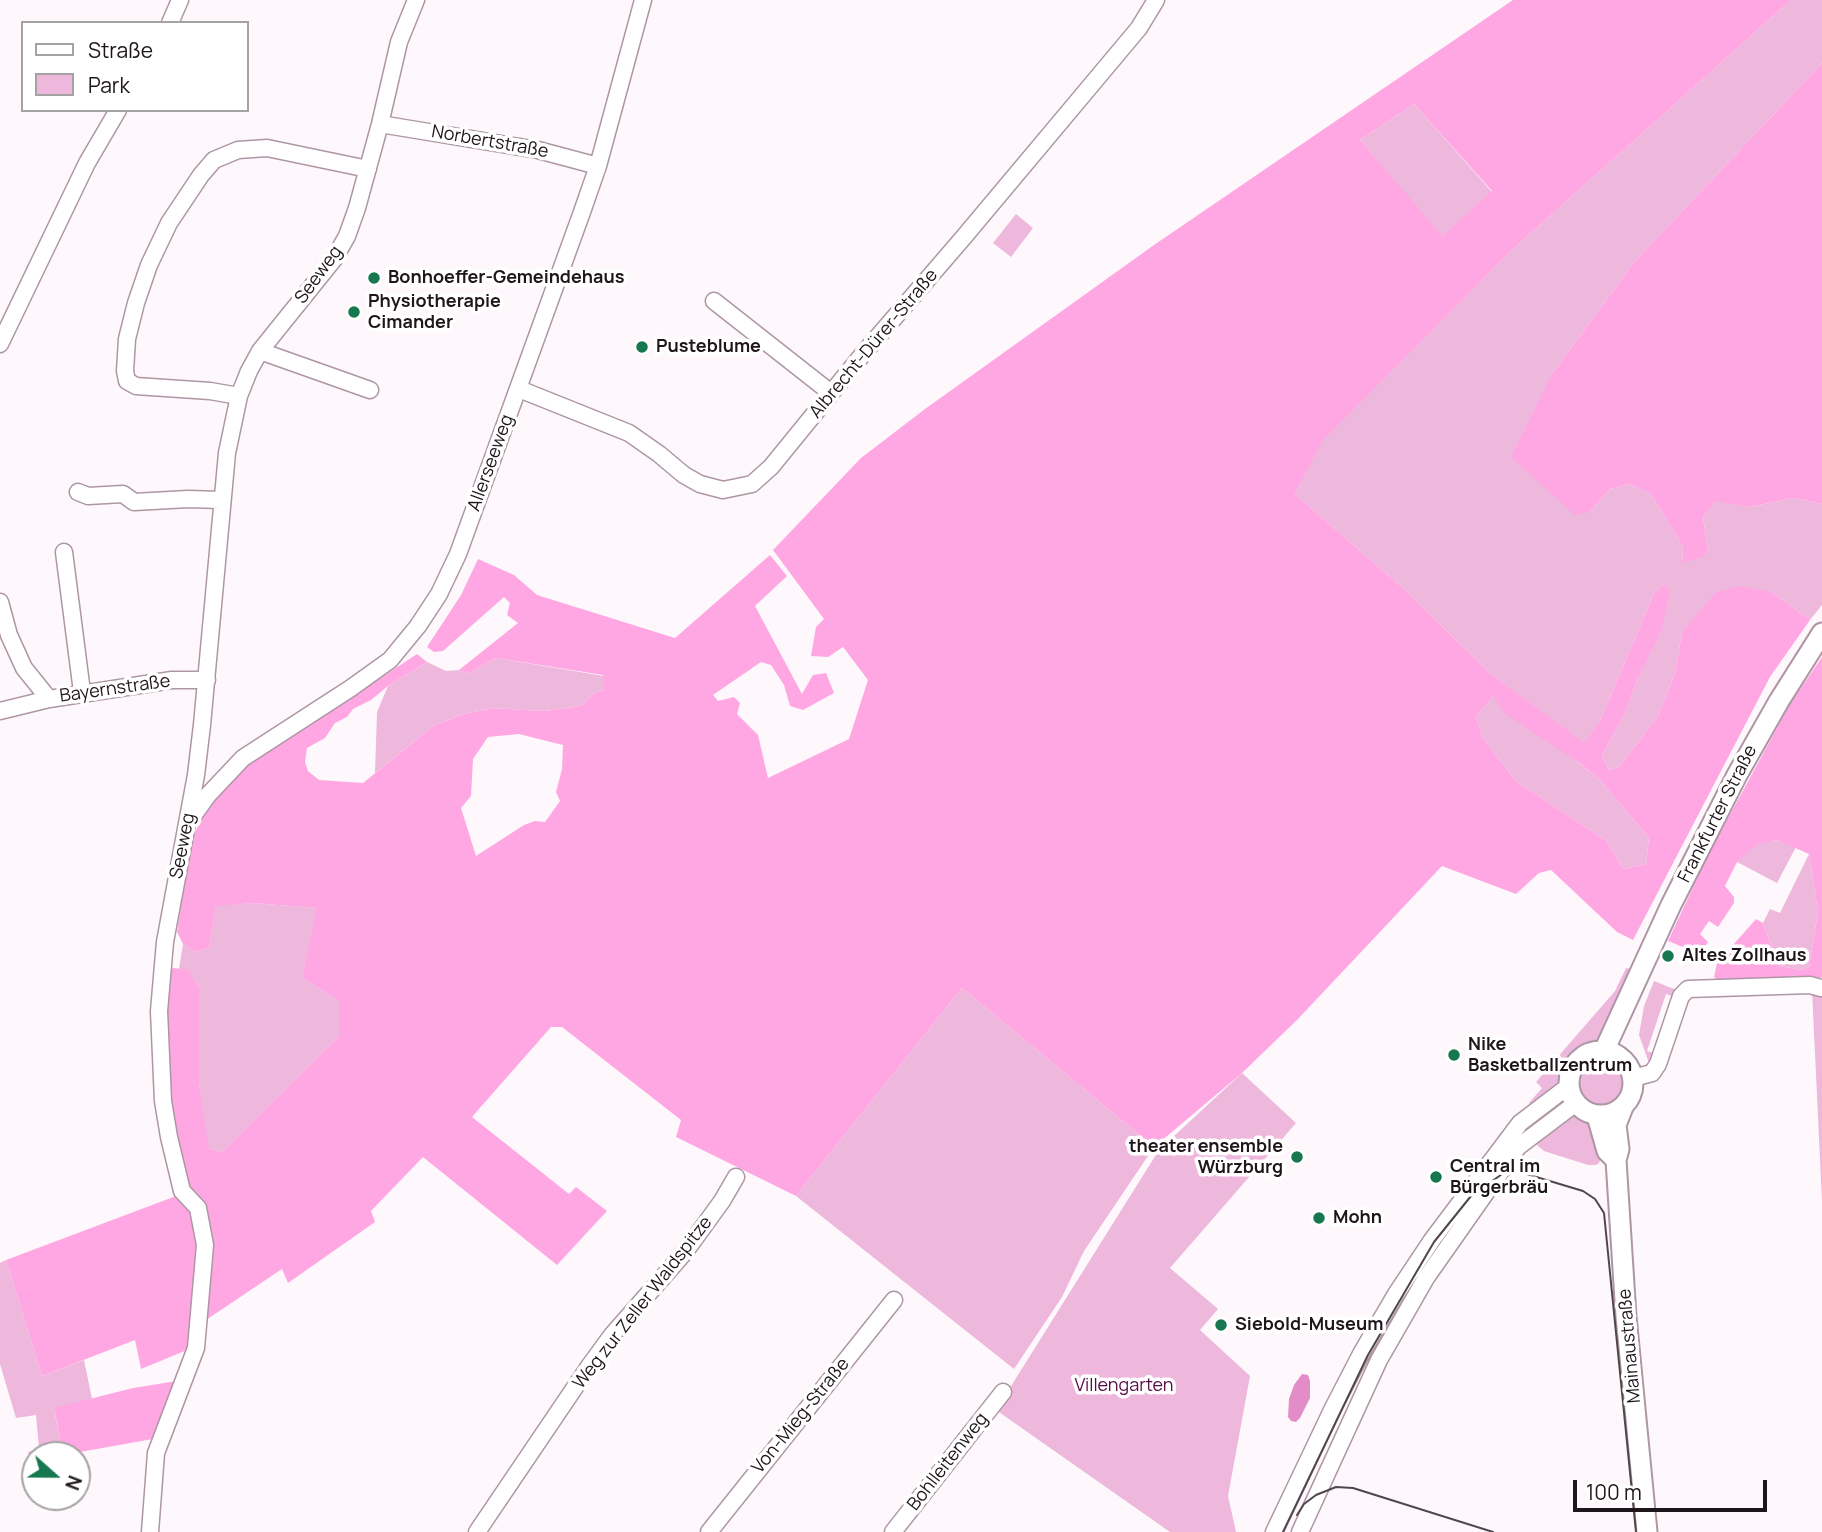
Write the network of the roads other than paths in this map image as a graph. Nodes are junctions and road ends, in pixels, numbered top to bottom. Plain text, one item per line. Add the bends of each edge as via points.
1 (180, 0) edge
2 (416, 0) edge
3 (643, 0) edge
4 (1156, 0) edge
5 (171, 21) edge
6 (117, 112) edge
7 (380, 124) junction
8 (598, 166) junction
9 (368, 169) junction
10 (714, 301) dead end
11 (0, 344) edge
12 (260, 351) junction
13 (519, 389) junction
14 (370, 390) dead end
15 (831, 393) junction
16 (239, 396) junction
17 (78, 492) dead end
18 (221, 500) junction
19 (64, 552) dead end
20 (0, 602) edge
21 (1822, 633) edge
22 (207, 680) junction
23 (82, 692) junction
24 (49, 699) junction
25 (0, 711) edge
26 (187, 825) junction
27 (1821, 988) edge
28 (1612, 1054) junction
29 (1640, 1076) junction
30 (1573, 1097) junction
31 (1623, 1107) junction
32 (1597, 1116) junction
33 (1616, 1160) junction
34 (736, 1177) dead end
35 (1419, 1274) junction
36 (894, 1300) dead end
37 (1362, 1352) junction
38 (1379, 1360) junction
39 (1003, 1392) dead end
40 (1332, 1408) junction
41 (1352, 1415) junction
42 (150, 1532) edge
43 (477, 1532) edge
44 (709, 1532) edge
45 (893, 1532) edge
46 (1274, 1532) edge
47 (1300, 1532) edge
48 (1647, 1532) edge

1 - 5 street
2 - 7 street, Seeweg via 399,42
3 - 8 street, Allerseeweg
4 - 15 street, Albrecht-Dürer-Straße via 1139,28
6 - 11 street via 86,163
7 - 8 street, Norbertstraße via 538,150
7 - 9 street, Seeweg
8 - 13 street, Allerseeweg
9 - 12 street, Seeweg via 347,236 334,259
9 - 16 street via 267,148 238,150 214,160 169,223 136,303 128,339 127,380 136,386
10 - 15 street
12 - 14 street
12 - 16 street, Seeweg
13 - 15 street, Albrecht-Dürer-Straße via 622,430 684,475 723,490 758,479
13 - 26 street, Allerseeweg via 458,554 439,594 411,634 390,660 243,758
16 - 18 street, Seeweg
17 - 18 street via 88,496 123,494 134,502
18 - 22 street, Seeweg
19 - 23 street
20 - 24 street, Bayernstraße via 24,668
21 - 28 main road, Frankfurter Straße via 1737,775 1671,905 1628,1001 1629,1022
22 - 23 street, Bayernstraße
22 - 26 street, Seeweg
23 - 24 street, Bayernstraße
24 - 25 street
26 - 42 street, Seeweg via 165,942 159,1011 163,1101 182,1191 198,1208 205,1245 197,1348 156,1453
27 - 29 street via 1688,989 1681,996 1658,1064 1652,1073
28 - 29 main road
28 - 30 main road via 1585,1055 1577,1062 1572,1070
29 - 31 main road
30 - 32 main road via 1584,1111
30 - 35 street via 1562,1091 1520,1123 1460,1200
31 - 32 main road
31 - 33 main road, Mainaustraße via 1616,1125
32 - 33 main road, Mainaustraße via 1607,1151
33 - 48 main road, Mainaustraße
34 - 43 street, Weg zur Zeller Waldspitze via 685,1252 590,1364
35 - 37 street
35 - 38 street
36 - 44 street, Von-Mieg-Straße
37 - 38 street
37 - 40 street
38 - 41 street
39 - 45 street, Bohlleitenweg
40 - 41 street
40 - 46 street
41 - 47 street

